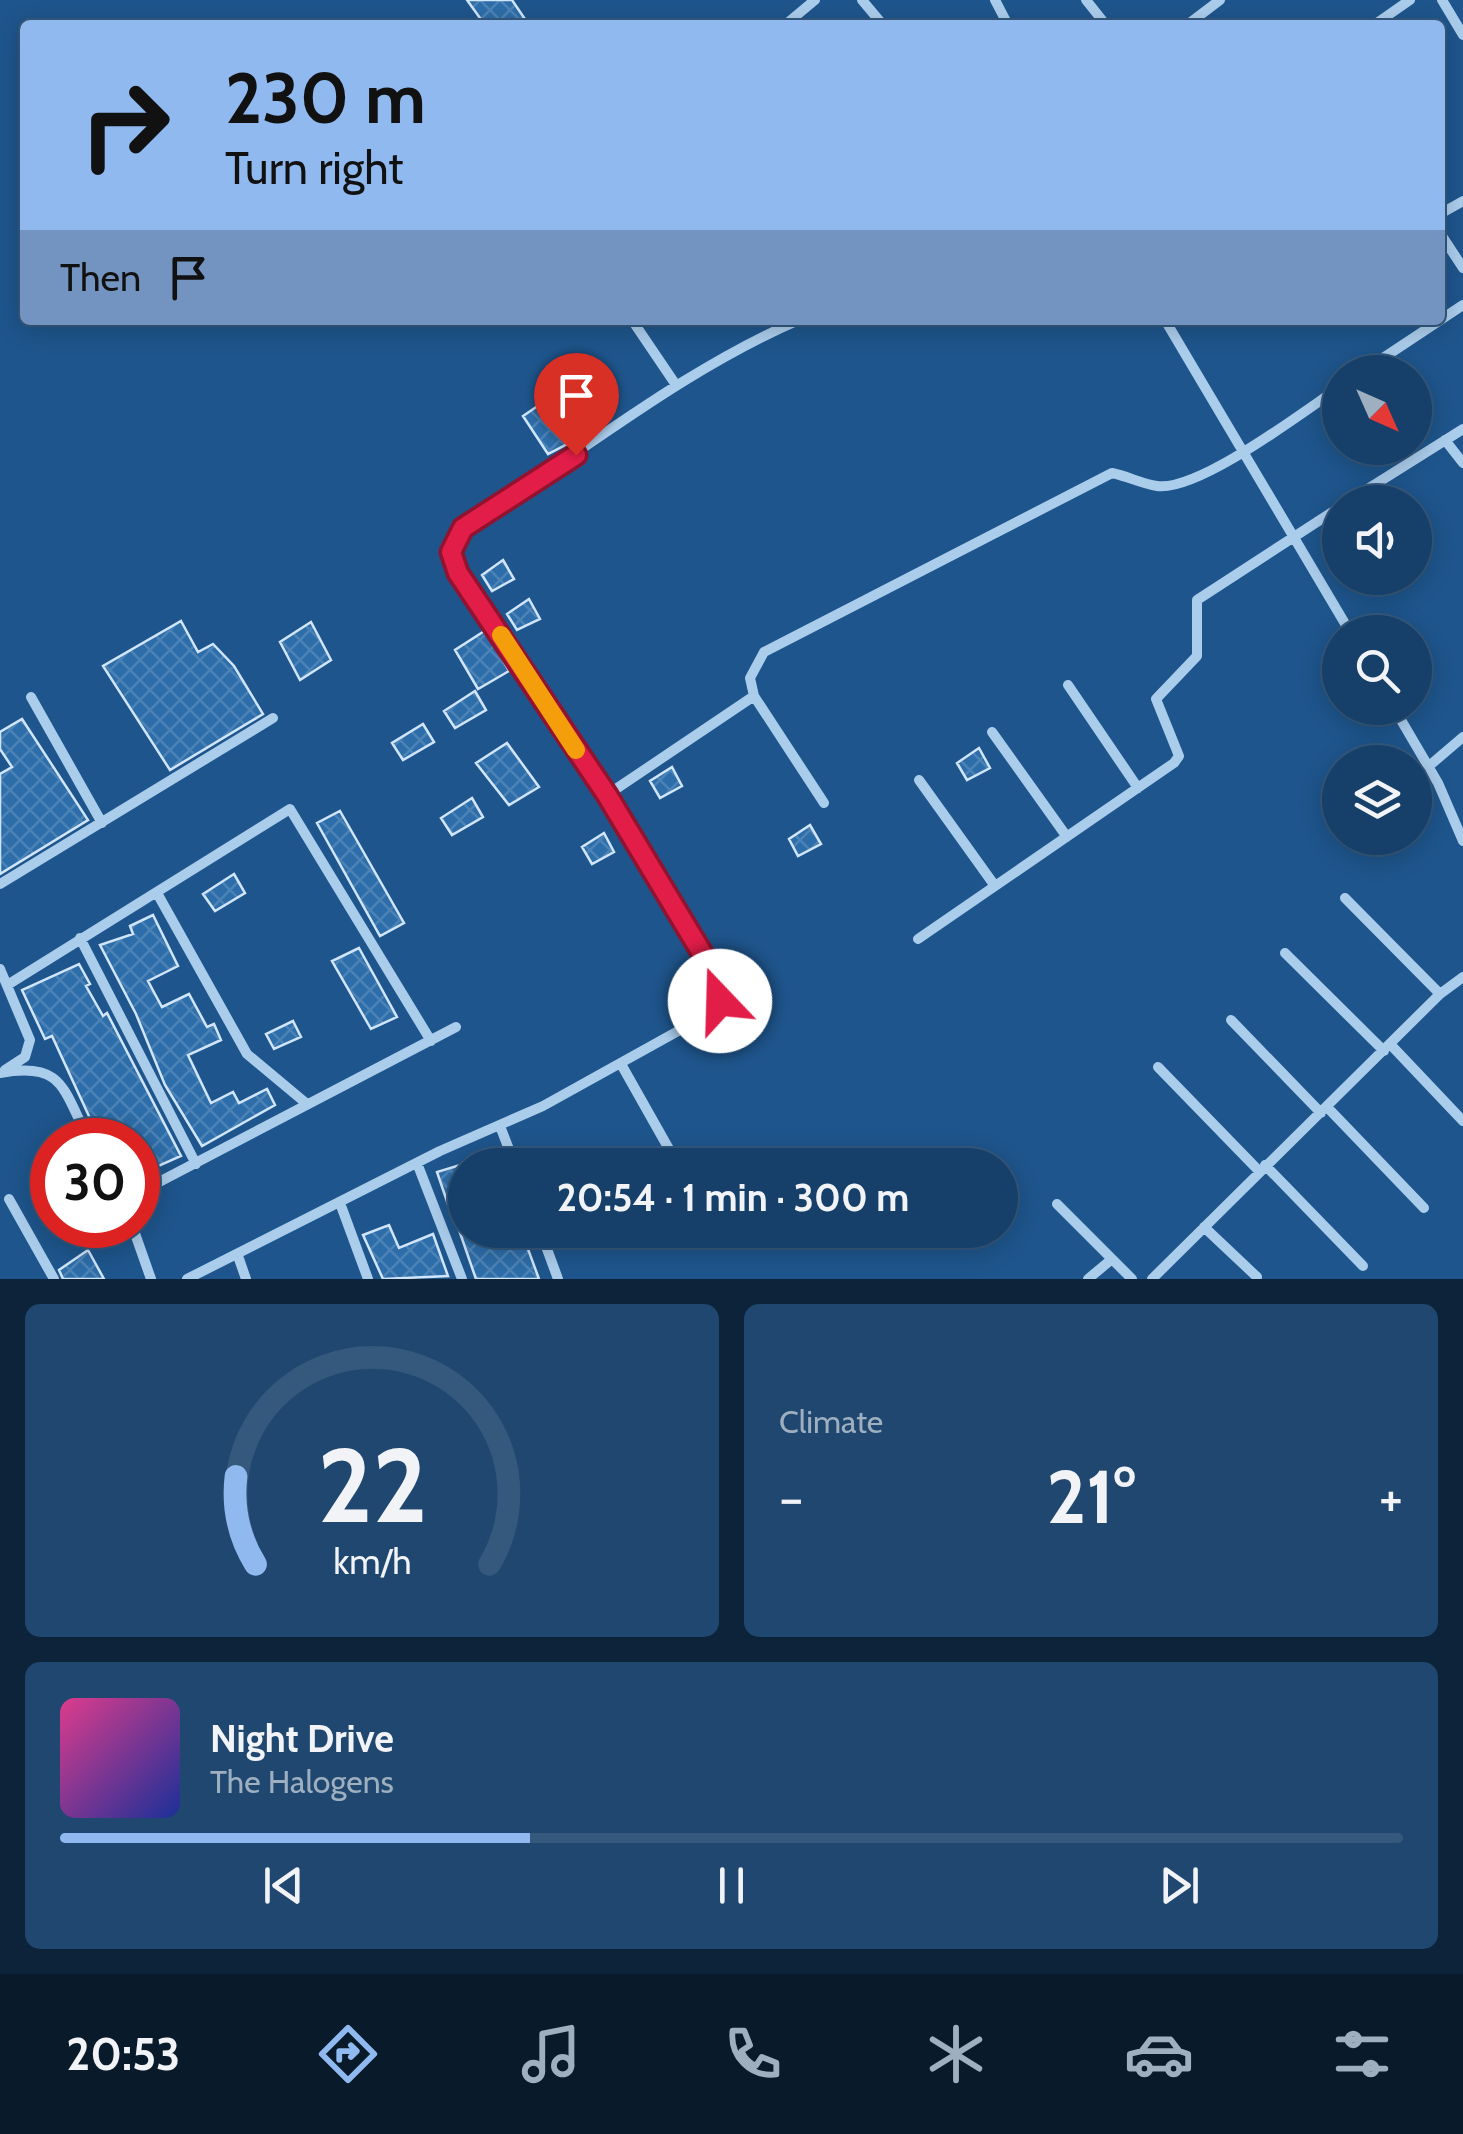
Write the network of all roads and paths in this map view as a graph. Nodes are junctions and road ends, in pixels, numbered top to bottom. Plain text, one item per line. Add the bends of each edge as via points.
1 (816, 0) edge
2 (862, 0) edge
3 (1086, 0) edge
4 (1410, 0) edge
5 (1442, 0) edge
6 (1216, 1) edge
7 (791, 20) edge
8 (879, 20) edge
9 (1102, 20) edge
10 (1193, 20) edge
11 (1381, 20) edge
12 (1463, 35) edge
13 (1445, 241) edge
14 (1463, 268) edge
15 (635, 325) edge
16 (790, 325) edge
17 (1169, 325) edge
18 (1433, 325) edge
19 (1388, 355) edge
20 (676, 385) junction
21 (1322, 399) edge
22 (1463, 429) edge
23 (1444, 440) junction
24 (1243, 452) junction
25 (1463, 463) edge
26 (1374, 485) edge
27 (1322, 518) edge
28 (1293, 536) junction
29 (1340, 615) edge
30 (1068, 686) dead end
31 (754, 696) junction
32 (31, 697) dead end
33 (274, 718) dead end
34 (992, 732) dead end
35 (1463, 737) edge
36 (1432, 763) edge
37 (1432, 775) edge
38 (919, 780) dead end
39 (1138, 788) junction
40 (607, 795) junction
41 (824, 803) dead end
42 (102, 823) junction
43 (1067, 837) junction
44 (1463, 842) edge
45 (0, 884) edge
46 (995, 886) junction
47 (157, 893) junction
48 (1346, 898) dead end
49 (80, 938) junction
50 (918, 939) dead end
51 (1286, 953) dead end
52 (0, 969) edge
53 (1463, 977) edge
54 (9, 984) junction
55 (1440, 994) junction
56 (1231, 1020) dead end
57 (456, 1027) dead end
58 (431, 1041) junction
59 (1387, 1048) junction
60 (621, 1064) junction
61 (1158, 1068) dead end
62 (0, 1073) edge
63 (308, 1104) junction
64 (1324, 1110) junction
65 (77, 1118) edge
66 (1463, 1121) edge
67 (500, 1126) junction
68 (508, 1148) edge
69 (668, 1148) edge
70 (417, 1163) junction
71 (196, 1164) junction
72 (1262, 1168) junction
73 (160, 1182) edge
74 (9, 1199) dead end
75 (340, 1203) junction
76 (1057, 1204) dead end
77 (1424, 1208) dead end
78 (1204, 1227) junction
79 (140, 1248) edge
80 (547, 1248) edge
81 (238, 1256) junction
82 (1112, 1259) junction
83 (1362, 1266) dead end
84 (1256, 1277) edge
85 (54, 1279) edge
86 (151, 1279) edge
87 (188, 1279) edge
88 (246, 1279) edge
89 (368, 1279) edge
90 (462, 1279) edge
91 (558, 1279) edge
92 (1088, 1279) edge
93 (1132, 1279) edge
94 (1152, 1279) edge

1 - 7 street
2 - 8 street
3 - 9 street
4 - 11 street
5 - 12 street
6 - 10 street
13 - 14 street
15 - 20 street
16 - 20 street
17 - 24 street
18 - 19 street
20 - 40 street via 463,528 451,552 458,573
21 - 24 street
22 - 23 street
23 - 25 street
23 - 26 street
24 - 28 street
24 - 31 street via 1175,485 1112,473 764,652 750,678
27 - 28 street
28 - 29 street
28 - 39 street via 1198,600 1200,648 1156,700 1178,756
30 - 39 street
31 - 40 street
31 - 41 street
32 - 42 street
33 - 42 street
34 - 43 street
35 - 36 street
37 - 44 street
38 - 46 street
39 - 43 street
40 - 60 street via 722,991 708,1018
42 - 45 street
43 - 46 street
46 - 50 street
47 - 49 street
47 - 58 street via 290,809
47 - 63 street via 248,1054
48 - 55 street
49 - 54 street
49 - 71 street
51 - 59 street
52 - 54 street
53 - 55 street
54 - 62 street via 30,1040 25,1057
55 - 59 street
56 - 64 street
57 - 58 street
58 - 63 street
59 - 64 street
59 - 66 street
60 - 67 street
60 - 69 street
61 - 72 street
62 - 65 street via 44,1070
63 - 71 street
64 - 72 street
64 - 77 street
67 - 68 street
67 - 70 street
70 - 75 street
70 - 90 street
71 - 73 street
72 - 78 street
72 - 83 street
74 - 85 street
75 - 81 street
75 - 89 street
76 - 82 street
78 - 84 street
78 - 94 street
79 - 86 street
80 - 91 street
81 - 87 street
81 - 88 street
82 - 92 street
82 - 93 street

